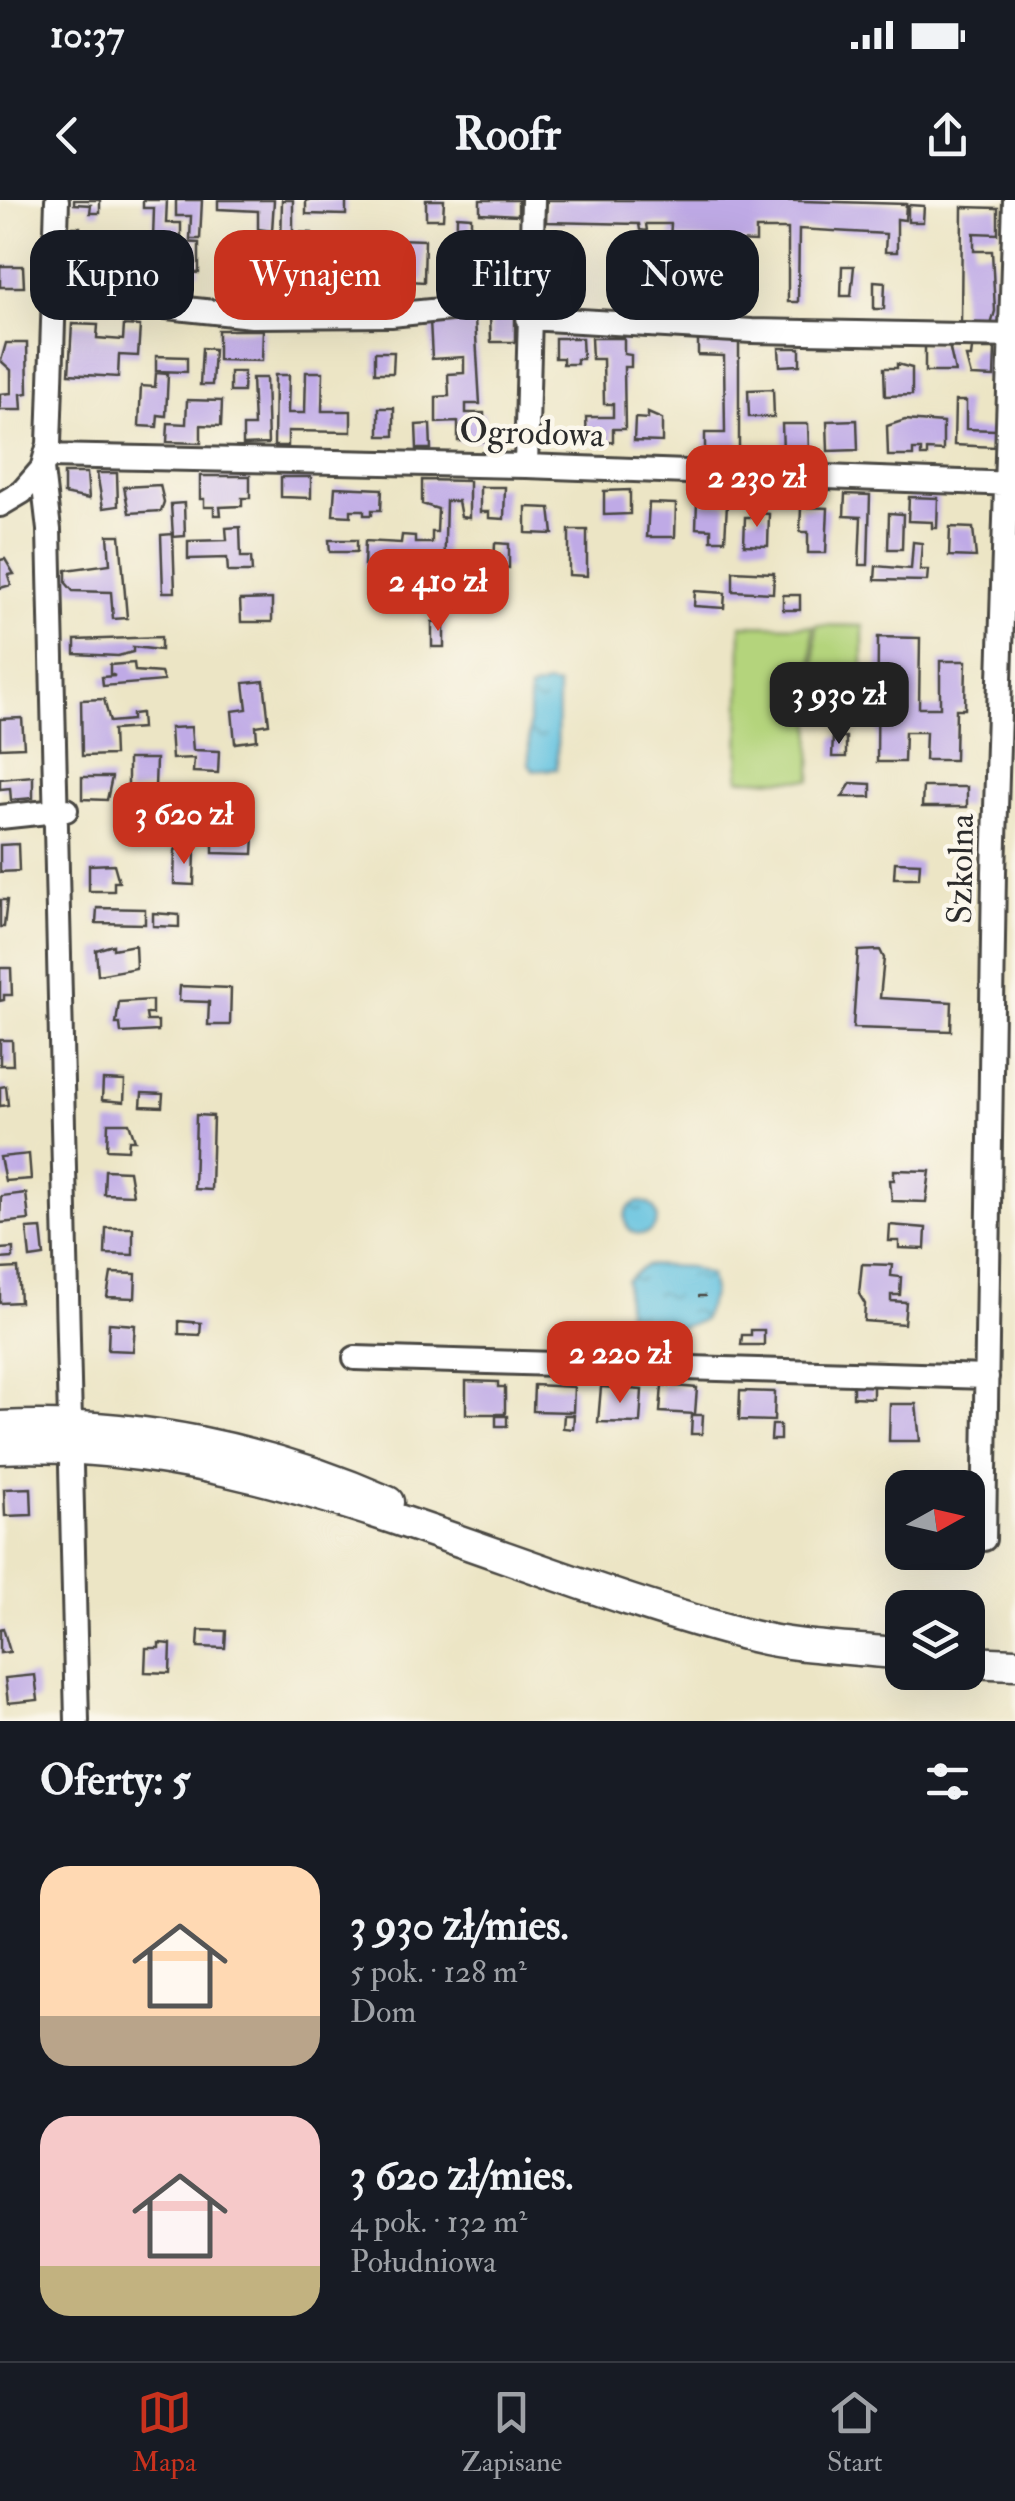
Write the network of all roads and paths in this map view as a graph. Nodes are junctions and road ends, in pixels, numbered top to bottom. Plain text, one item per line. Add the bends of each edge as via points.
1 (57, 200) edge
2 (533, 200) edge
3 (1015, 200) edge
4 (56, 230) edge
5 (532, 230) edge
6 (194, 310) edge
7 (436, 313) edge
8 (586, 315) edge
9 (52, 320) edge
10 (528, 320) edge
11 (1013, 336) edge
12 (44, 462) junction
13 (526, 466) junction
14 (1011, 483) edge
15 (0, 505) edge
16 (61, 811) junction
17 (0, 816) edge
18 (1004, 1026) edge
19 (698, 1296) dead end
20 (712, 1296) dead end
21 (355, 1358) dead end
22 (987, 1377) junction
23 (0, 1427) edge
24 (71, 1437) junction
25 (0, 1448) edge
26 (985, 1486) edge
27 (885, 1652) edge
28 (985, 1663) edge
29 (1015, 1664) edge
30 (78, 1721) edge

1 - 4 street
2 - 5 street
3 - 11 street, Szkolna
6 - 7 street via 252,316
8 - 11 street via 752,331
9 - 12 street
10 - 13 street
11 - 14 street, Szkolna
12 - 13 street, Ogrodowa
12 - 15 street via 22,492
12 - 16 street
13 - 14 street, Ogrodowa
14 - 18 street, Szkolna
16 - 17 street
16 - 24 street
18 - 22 street, Szkolna
19 - 20 path
21 - 22 street
22 - 26 street, Szkolna
23 - 24 main road
24 - 25 main road
24 - 27 main road via 162,1434 322,1472 510,1556 756,1637
24 - 30 street
28 - 29 main road

